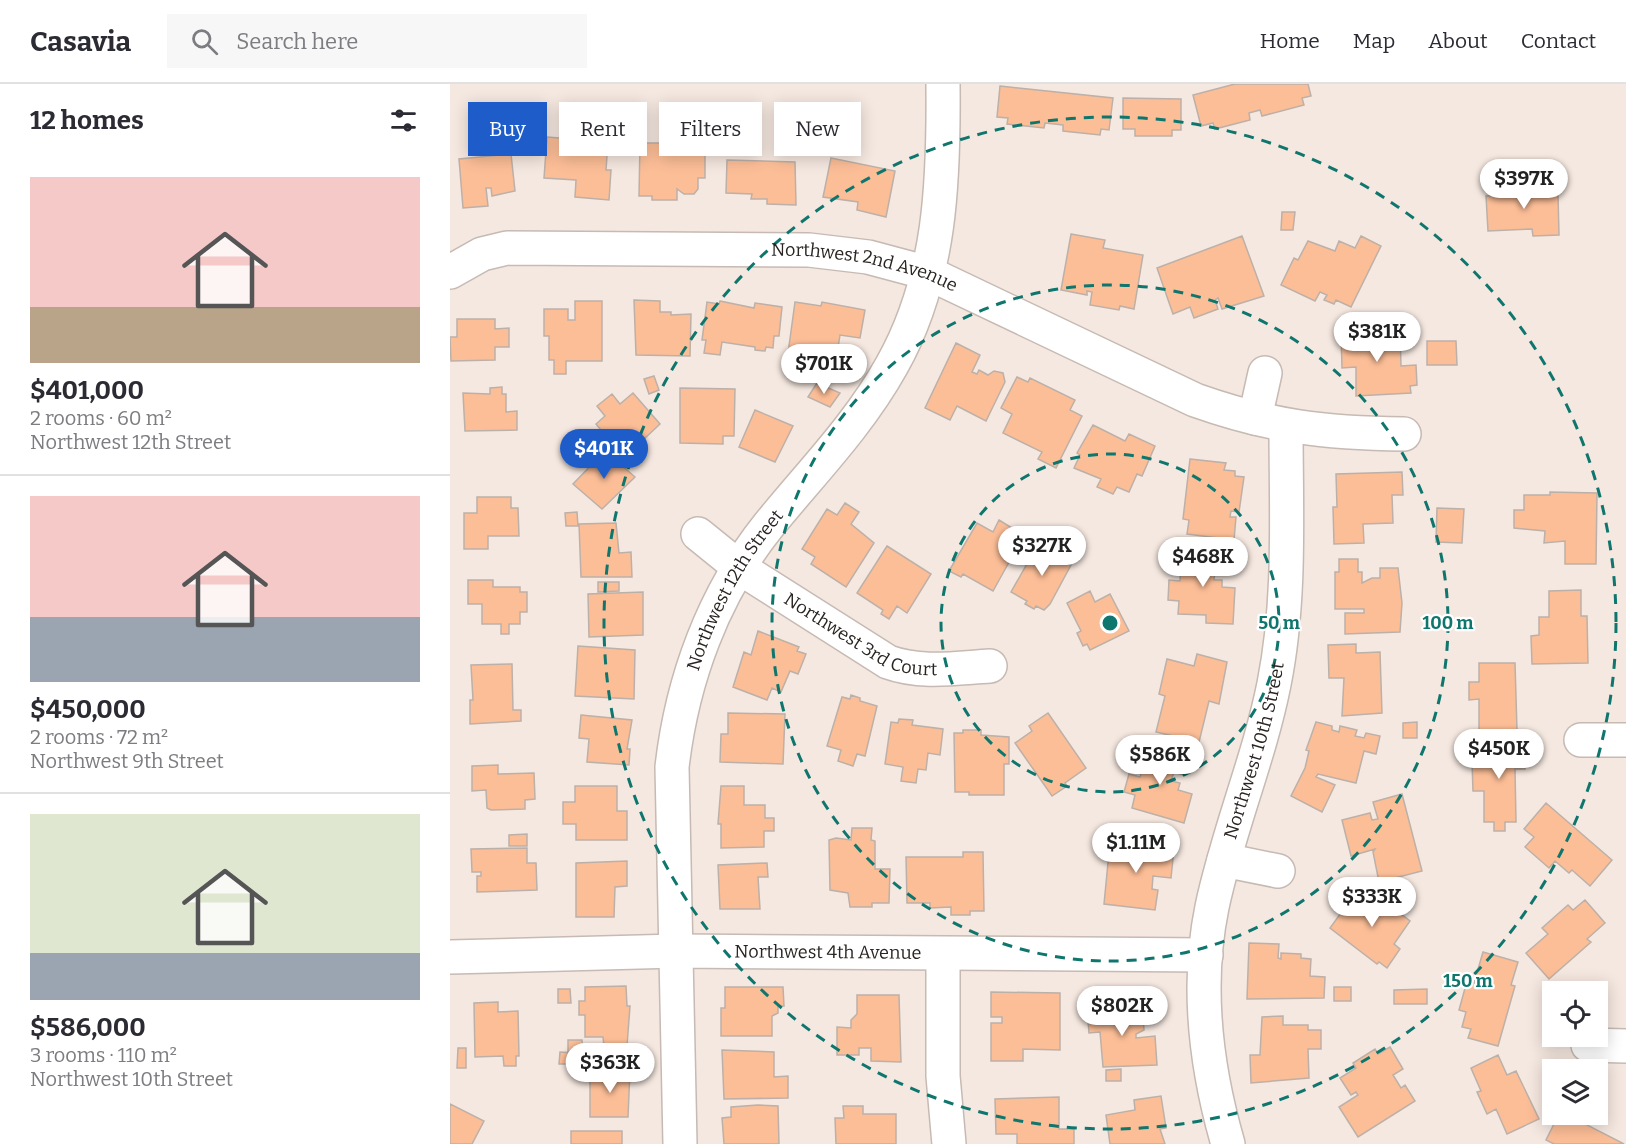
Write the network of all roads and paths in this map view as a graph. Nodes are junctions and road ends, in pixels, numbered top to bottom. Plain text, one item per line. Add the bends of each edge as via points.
1 (943, 84) edge
2 (450, 272) edge
3 (928, 273) junction
4 (1265, 373) dead end
5 (1270, 422) junction
6 (1404, 434) dead end
7 (698, 534) dead end
8 (740, 568) junction
9 (990, 666) dead end
10 (1581, 740) dead end
11 (1626, 740) edge
12 (1224, 860) junction
13 (1278, 871) dead end
14 (677, 951) junction
15 (943, 954) junction
16 (1206, 955) junction
17 (450, 957) edge
18 (1608, 1046) edge
19 (1626, 1046) edge
20 (680, 1144) edge
21 (949, 1144) edge
22 (1228, 1144) edge

1 - 3 street, Northwest 12th Street via 943,177
2 - 3 street, Northwest 2nd Avenue via 482,254 536,247 809,250 868,257
3 - 5 street, Northwest 2nd Avenue via 1195,400
3 - 8 street, Northwest 12th Street via 917,310 893,363 867,407 766,528
4 - 5 street
5 - 6 street, Northwest 2nd Avenue via 1335,433
5 - 12 street, Northwest 10th Street via 1286,594 1283,629 1274,685
7 - 8 street, Northwest 3rd Court
8 - 9 street, Northwest 3rd Court via 903,668
8 - 14 street, Northwest 12th Street via 708,627 687,682 677,726 672,767
10 - 11 street
12 - 13 street, Northwest 10th Street
12 - 16 street, Northwest 10th Street via 1212,906
14 - 15 street, Northwest 4th Avenue
14 - 17 street, Northwest 4th Avenue
14 - 20 street, Northwest 12th Street
15 - 16 street, Northwest 4th Avenue
15 - 21 street via 943,1076
16 - 22 street, Northwest 10th Street via 1206,1042
18 - 19 street

